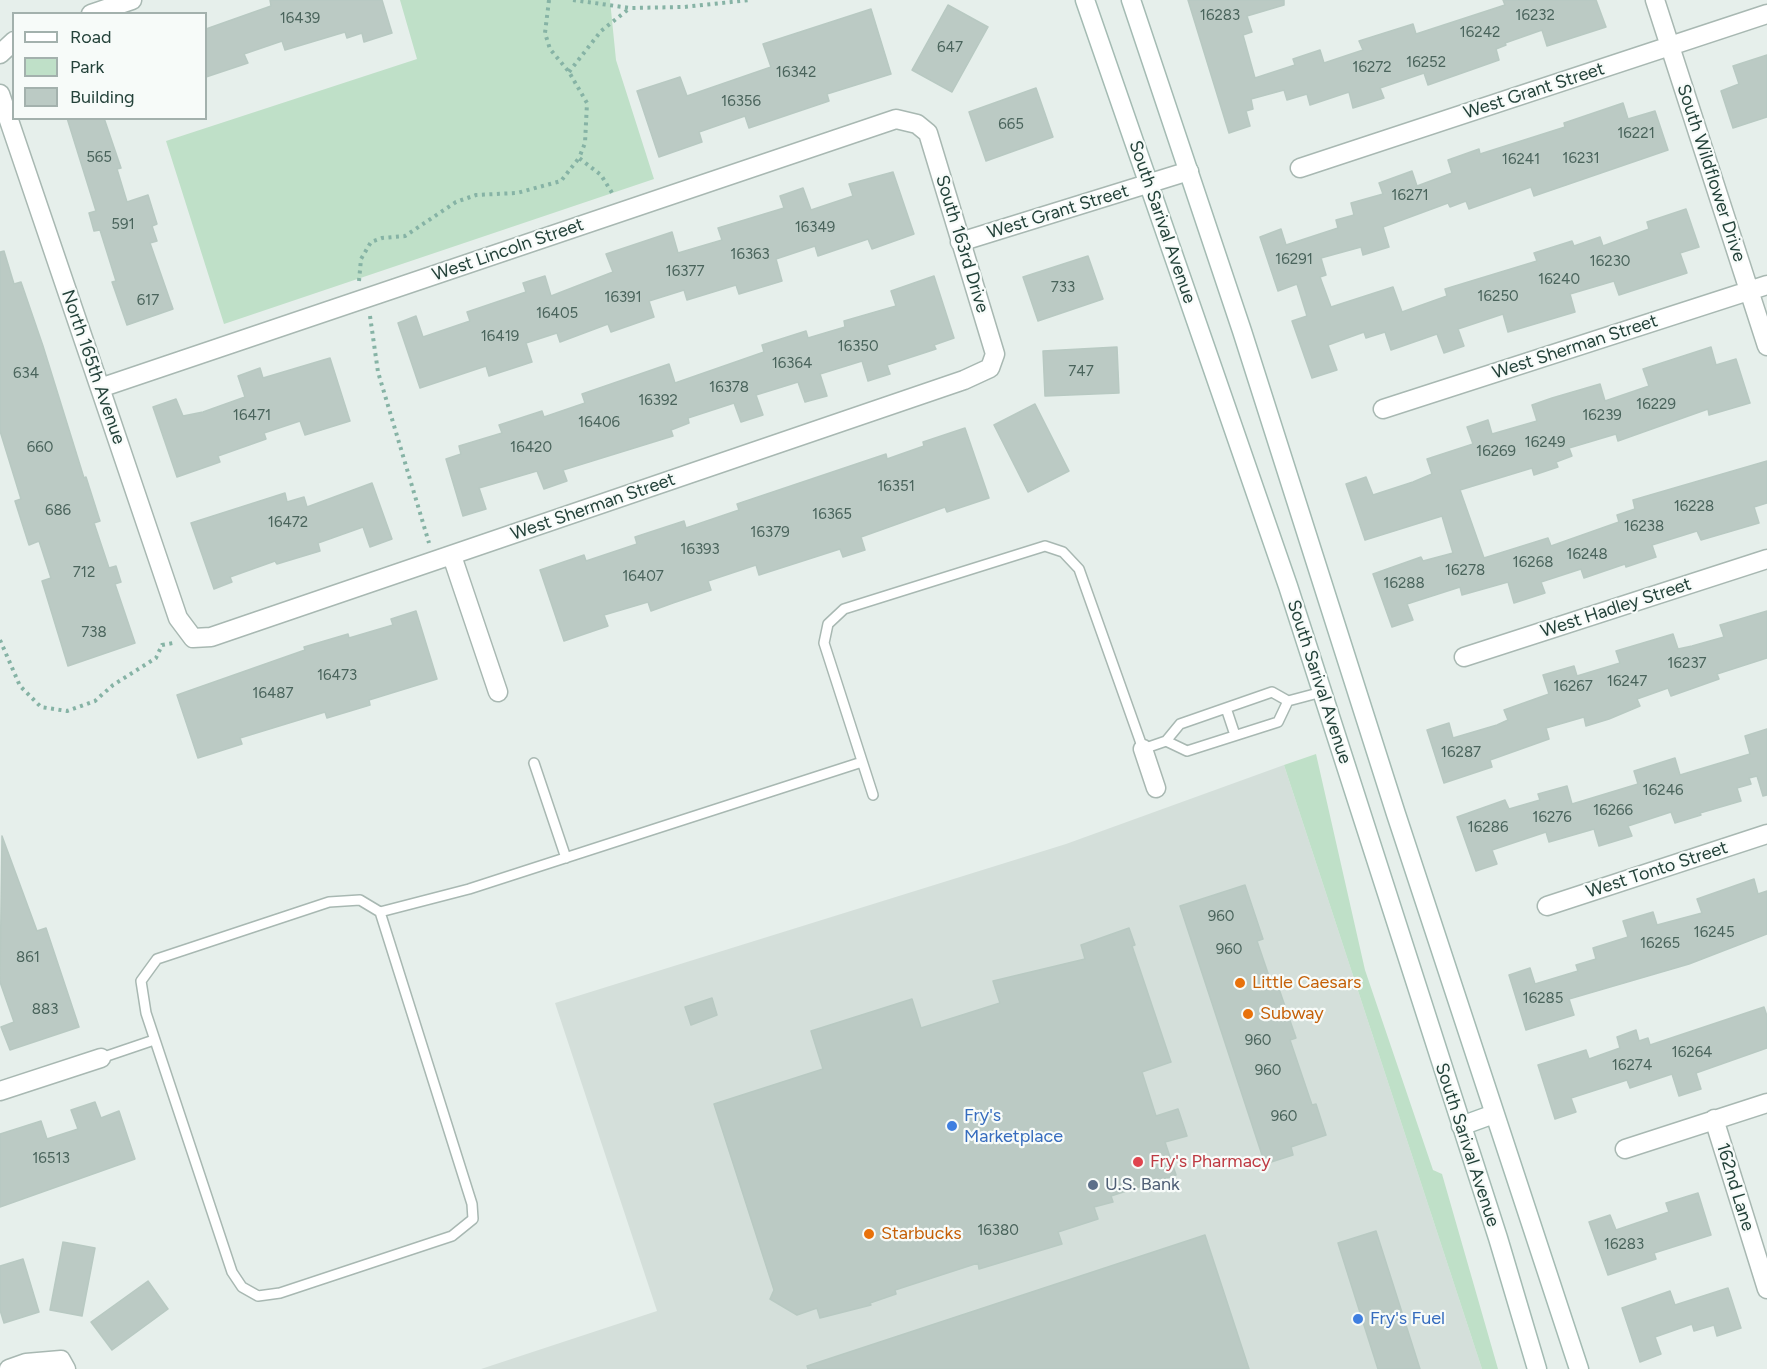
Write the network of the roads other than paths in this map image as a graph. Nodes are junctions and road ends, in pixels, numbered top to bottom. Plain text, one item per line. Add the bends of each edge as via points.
1 (132, 0) edge
2 (1085, 0) edge
3 (1131, 0) edge
4 (1655, 0) edge
5 (97, 12) edge
6 (1767, 14) edge
7 (1670, 46) junction
8 (0, 94) edge
9 (917, 124) joint
10 (1300, 168) dead end
11 (1189, 171) junction
12 (1148, 183) junction
13 (960, 242) junction
14 (1767, 285) edge
15 (1749, 291) junction
16 (1767, 346) edge
17 (990, 368) joint
18 (100, 388) junction
19 (1383, 409) dead end
20 (452, 556) junction
21 (1767, 559) edge
22 (193, 638) joint
23 (1464, 657) dead end
24 (498, 692) dead end
25 (1322, 692) junction
26 (1288, 701) junction
27 (1226, 708) junction
28 (1235, 735) junction
29 (1166, 741) junction
30 (1143, 749) junction
31 (862, 762) junction
32 (534, 763) dead end
33 (1156, 788) dead end
34 (873, 795) dead end
35 (1396, 814) junction
36 (1365, 824) junction
37 (1767, 834) edge
38 (566, 858) junction
39 (1548, 906) dead end
40 (380, 912) junction
41 (154, 1040) junction
42 (100, 1058) joint
43 (0, 1091) edge
44 (1767, 1103) edge
45 (1494, 1114) junction
46 (1714, 1119) junction
47 (1461, 1126) junction
48 (1625, 1149) dead end
49 (1767, 1289) edge
50 (63, 1365) edge
51 (9, 1369) edge
52 (1537, 1369) edge
53 (1579, 1369) edge

1 - 5 street
2 - 12 street, South Sarival Avenue
3 - 11 street, South Sarival Avenue
4 - 7 street, South Wildflower Drive
6 - 7 street, West Grant Street
7 - 10 street, West Grant Street
7 - 15 street, South Wildflower Drive
8 - 18 street, North 165th Avenue
9 - 13 street, South 163rd Drive via 928,133
9 - 18 street, West Lincoln Street via 896,119
11 - 12 street, West Grant Street
11 - 35 street, South Sarival Avenue
12 - 13 street, West Grant Street
12 - 25 street, South Sarival Avenue
13 - 17 street, South 163rd Drive via 995,354
14 - 15 street, West Sherman Street
15 - 16 street, South Wildflower Drive
15 - 19 street, West Sherman Street
17 - 20 street, West Sherman Street
18 - 22 street, North 165th Avenue via 178,618
20 - 22 street, West Sherman Street via 211,637
20 - 24 street
21 - 23 street, West Hadley Street
25 - 26 lane
25 - 36 street, South Sarival Avenue
26 - 27 lane via 1272,693
26 - 28 lane via 1278,722
27 - 28 lane
27 - 29 lane via 1180,724
28 - 29 lane via 1187,751
29 - 30 lane
30 - 31 lane via 1079,569 1063,552 1045,546 844,609 828,624 824,643
30 - 33 street
31 - 34 lane
31 - 38 lane
32 - 38 lane
35 - 36 street
35 - 45 street, South Sarival Avenue
36 - 47 street, South Sarival Avenue
37 - 39 street, West Tonto Street
38 - 40 lane
40 - 41 lane via 360,900 329,902 157,959 141,981
40 - 41 lane via 472,1204 473,1219 452,1236 280,1293 258,1296 242,1287 232,1272
41 - 42 lane
42 - 43 street
44 - 46 street
45 - 47 street
45 - 53 street, South Sarival Avenue
46 - 48 street
46 - 49 street, 162nd Lane
47 - 52 street, South Sarival Avenue
50 - 51 street via 26,1363

